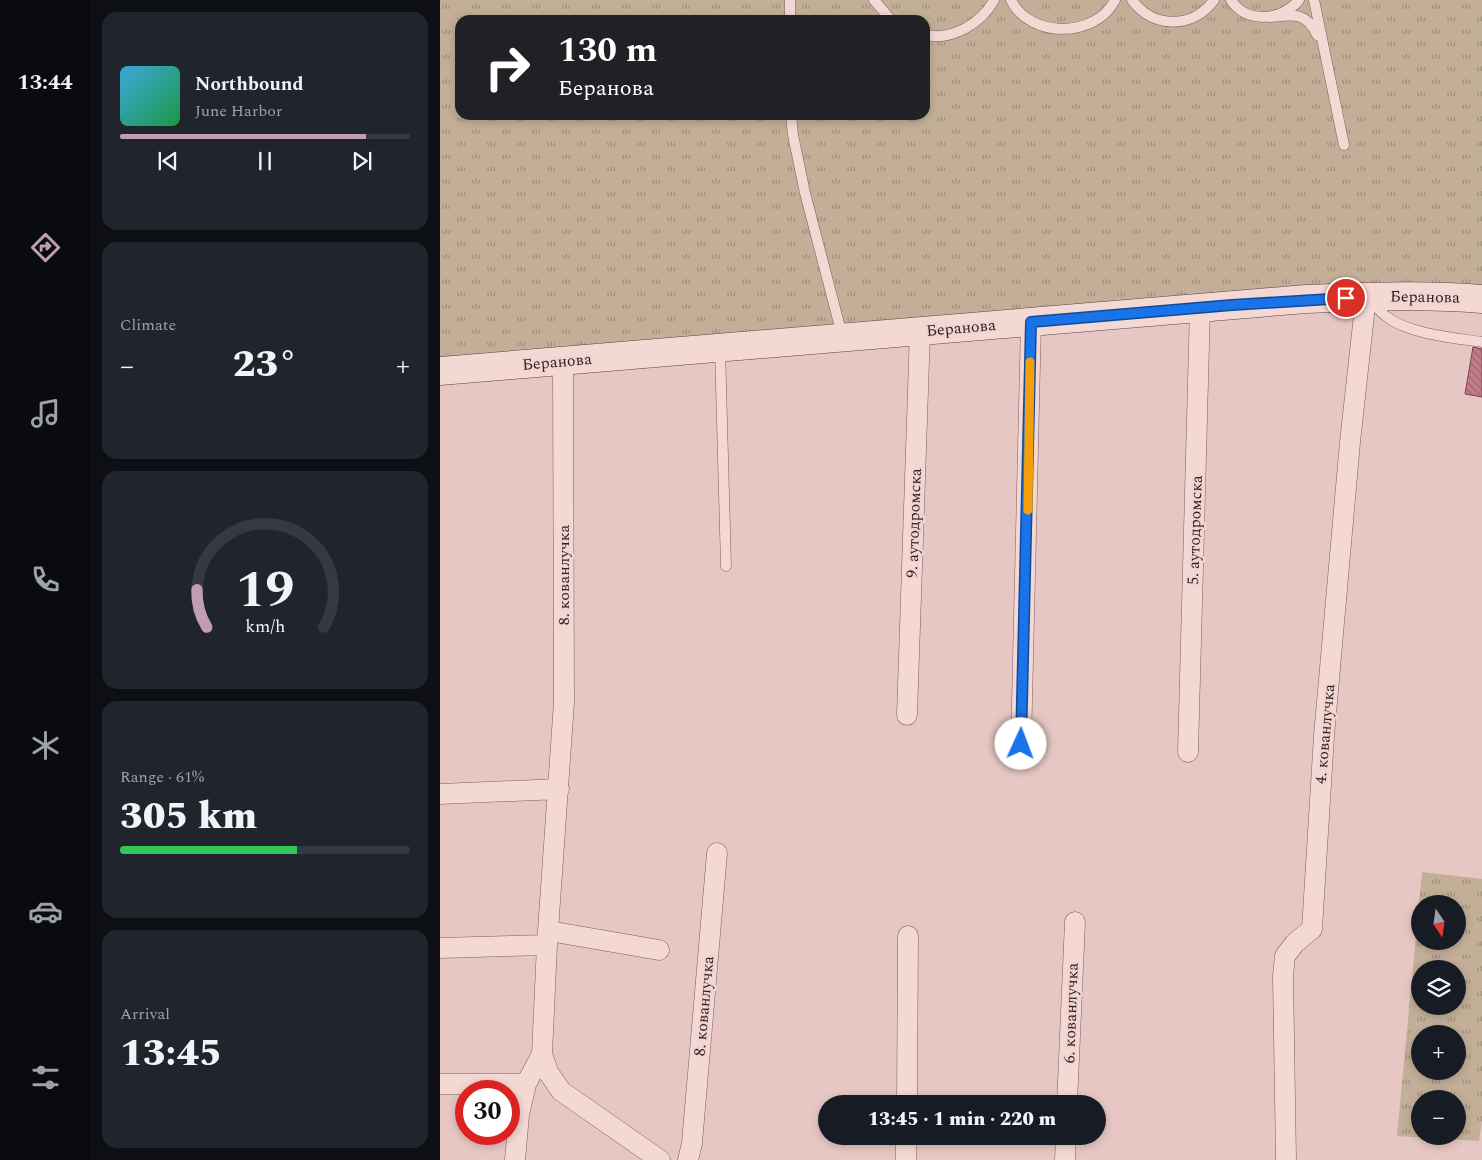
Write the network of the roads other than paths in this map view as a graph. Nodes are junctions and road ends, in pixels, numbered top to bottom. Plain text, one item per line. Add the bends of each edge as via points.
1 (790, 0) edge
2 (874, 0) edge
3 (994, 0) edge
4 (1011, 0) edge
5 (1115, 0) edge
6 (1132, 0) edge
7 (1214, 0) edge
8 (1230, 0) edge
9 (1299, 0) edge
10 (1314, 0) edge
11 (790, 15) edge
12 (887, 15) edge
13 (1270, 17) junction
14 (930, 36) edge
15 (1325, 61) junction
16 (792, 120) edge
17 (1344, 145) dead end
18 (1366, 297) junction
19 (1482, 299) edge
20 (1200, 308) junction
21 (1031, 322) junction
22 (920, 332) junction
23 (842, 338) junction
24 (1482, 342) edge
25 (720, 347) junction
26 (563, 362) junction
27 (440, 371) edge
28 (726, 566) dead end
29 (907, 715) dead end
30 (1021, 744) dead end
31 (1188, 752) dead end
32 (559, 789) junction
33 (440, 794) edge
34 (717, 852) dead end
35 (1075, 922) dead end
36 (908, 936) dead end
37 (548, 938) junction
38 (440, 948) edge
39 (659, 950) dead end
40 (542, 1054) junction
41 (440, 1084) edge
42 (526, 1084) junction
43 (907, 1095) edge
44 (1067, 1095) edge
45 (906, 1145) edge
46 (1066, 1145) edge
47 (515, 1160) edge
48 (660, 1160) edge
49 (688, 1160) edge
50 (906, 1160) edge
51 (1065, 1160) edge
52 (1286, 1160) edge

1 - 11 lane
2 - 12 lane
3 - 14 lane via 974,24 954,33
4 - 5 lane via 1026,18 1044,27 1064,30 1083,26 1100,17
6 - 7 lane via 1150,17 1164,22 1195,18
8 - 13 lane via 1244,12 1256,17
9 - 13 lane via 1283,14
10 - 15 lane
13 - 15 lane via 1291,14 1304,18 1313,26
15 - 17 lane
16 - 23 lane via 805,193
18 - 19 main road, Беранова
18 - 20 main road, Беранова
18 - 24 lane via 1388,318 1414,330
18 - 52 street, 4. кованлучка via 1324,736 1312,930 1294,943 1285,956 1283,976
20 - 21 main road, Беранова
20 - 31 street, 5. аутодромска
21 - 22 main road, Беранова
21 - 30 street
22 - 23 main road, Беранова
22 - 29 street, 9. аутодромска
23 - 25 main road, Беранова
25 - 26 main road, Беранова
25 - 28 lane
26 - 27 main road, Беранова
26 - 32 street, 8. кованлучка via 564,702
32 - 33 street
32 - 37 street, 8. кованлучка
34 - 49 street, 8. кованлучка
35 - 44 street, 6. кованлучка
36 - 43 street
37 - 38 street
37 - 39 street
37 - 40 street, 8. кованлучка
40 - 42 street
40 - 48 street, 8. кованлучка via 548,1072 561,1091
41 - 42 street
42 - 47 street
45 - 50 street
46 - 51 street

